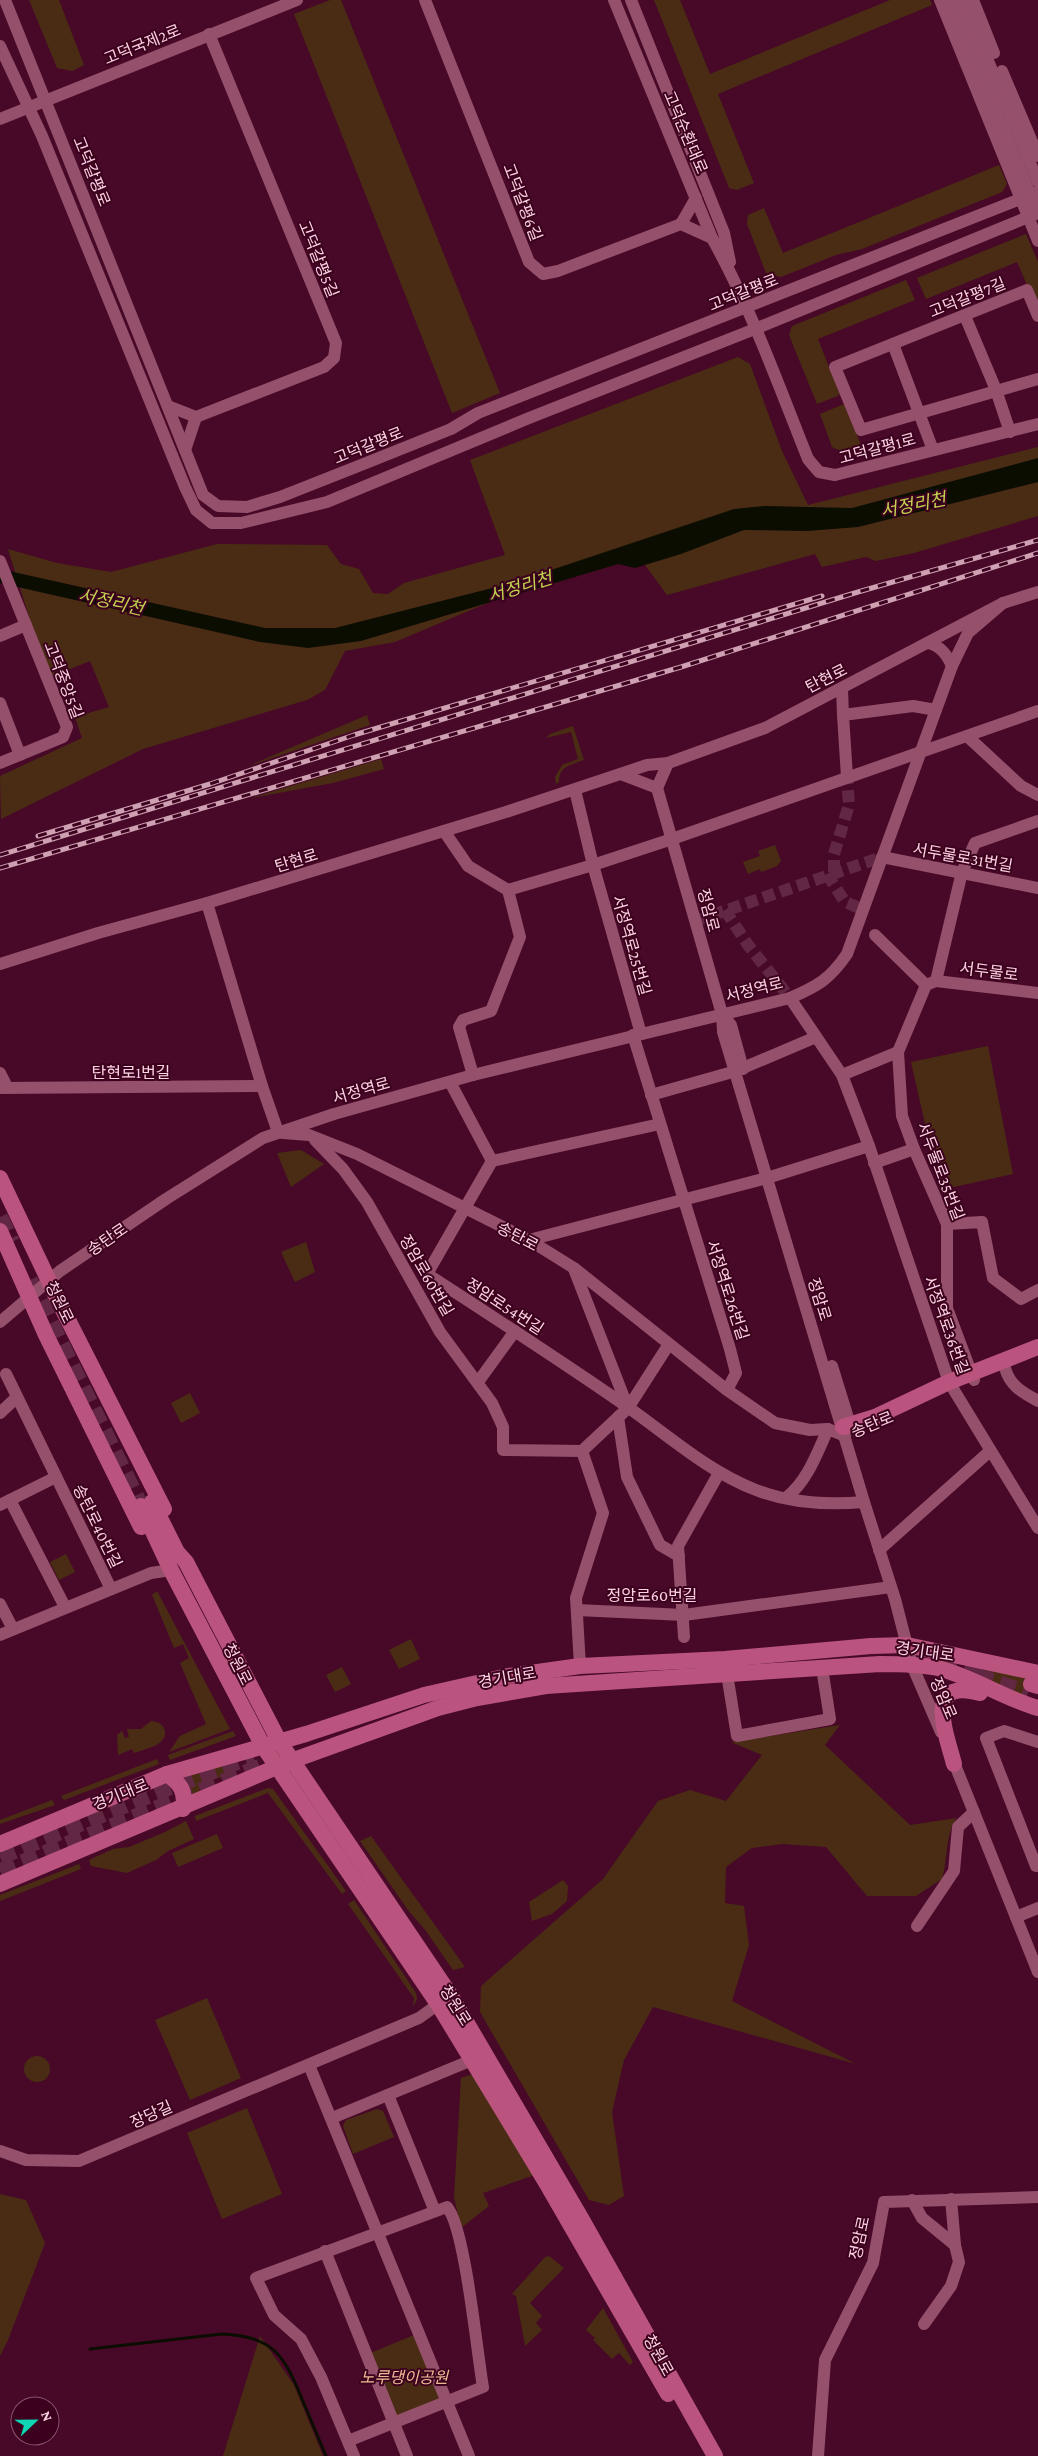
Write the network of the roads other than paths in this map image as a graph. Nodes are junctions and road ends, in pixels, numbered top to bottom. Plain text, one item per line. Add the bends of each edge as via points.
1 (5, 0) edge
2 (297, 0) edge
3 (425, 0) edge
4 (614, 0) edge
5 (631, 0) edge
6 (940, 0) edge
7 (961, 2) edge
8 (209, 34) junction
9 (0, 46) edge
10 (47, 100) junction
11 (29, 107) junction
12 (0, 119) edge
13 (1038, 156) edge
14 (1038, 182) edge
15 (1038, 192) edge
16 (696, 198) junction
17 (1020, 198) junction
18 (1035, 214) edge
19 (681, 224) junction
20 (712, 238) junction
21 (1038, 241) edge
22 (733, 274) junction
23 (747, 308) junction
24 (965, 316) junction
25 (1038, 316) edge
26 (755, 328) junction
27 (893, 344) junction
28 (1038, 379) edge
29 (996, 390) junction
30 (168, 406) junction
31 (920, 412) junction
32 (196, 417) junction
33 (1038, 424) edge
34 (1010, 432) junction
35 (185, 450) junction
36 (933, 450) junction
37 (0, 561) edge
38 (1036, 592) edge
39 (1003, 603) junction
40 (1038, 606) edge
41 (26, 625) junction
42 (0, 636) edge
43 (928, 643) junction
44 (952, 666) junction
45 (842, 689) junction
46 (0, 703) edge
47 (936, 710) junction
48 (1038, 711) edge
49 (843, 715) junction
50 (967, 736) junction
51 (921, 751) junction
52 (20, 755) junction
53 (0, 763) edge
54 (668, 764) junction
55 (638, 769) junction
56 (622, 775) junction
57 (847, 777) junction
58 (640, 783) junction
59 (657, 788) junction
60 (575, 790) junction
61 (1038, 795) edge
62 (1038, 821) edge
63 (444, 831) junction
64 (672, 839) junction
65 (882, 857) junction
66 (593, 865) junction
67 (962, 872) junction
68 (1038, 888) edge
69 (508, 890) junction
70 (207, 903) junction
71 (875, 935) dead end
72 (0, 964) edge
73 (931, 983) junction
74 (1038, 993) edge
75 (790, 998) junction
76 (722, 1014) junction
77 (637, 1034) junction
78 (816, 1037) junction
79 (898, 1052) junction
80 (739, 1069) junction
81 (0, 1073) edge
82 (473, 1075) junction
83 (842, 1075) junction
84 (450, 1082) junction
85 (262, 1086) junction
86 (3, 1088) edge
87 (651, 1095) junction
88 (660, 1124) junction
89 (278, 1132) junction
90 (309, 1135) junction
91 (869, 1146) junction
92 (914, 1149) junction
93 (492, 1161) junction
94 (874, 1163) junction
95 (771, 1177) junction
96 (0, 1178) edge
97 (683, 1201) junction
98 (464, 1207) junction
99 (946, 1224) junction
100 (0, 1231) tunnel mouth
101 (529, 1240) junction
102 (574, 1268) junction
103 (49, 1280) junction
104 (1038, 1290) edge
105 (28, 1297) junction
106 (0, 1322) edge
107 (70, 1322) junction
108 (515, 1331) junction
109 (46, 1335) junction
110 (669, 1344) junction
111 (1038, 1347) edge
112 (1038, 1355) edge
113 (1005, 1368) junction
114 (6, 1374) dead end
115 (973, 1377) junction
116 (478, 1382) junction
117 (951, 1385) junction
118 (727, 1390) junction
119 (16, 1398) junction
120 (1038, 1401) edge
121 (628, 1408) junction
122 (0, 1413) edge
123 (618, 1417) junction
124 (844, 1430) junction
125 (582, 1451) junction
126 (990, 1451) junction
127 (719, 1474) junction
128 (56, 1477) junction
129 (787, 1498) junction
130 (864, 1502) junction
131 (5, 1503) edge
132 (1038, 1528) edge
133 (880, 1550) junction
134 (679, 1556) junction
135 (186, 1562) junction
136 (170, 1570) junction
137 (891, 1587) junction
138 (111, 1589) junction
139 (0, 1604) edge
140 (65, 1607) junction
141 (577, 1610) junction
142 (684, 1615) junction
143 (13, 1630) junction
144 (0, 1634) edge
145 (684, 1637) dead end
146 (906, 1646) junction
147 (912, 1665) junction
148 (580, 1666) junction
149 (822, 1668) junction
150 (727, 1674) junction
151 (1034, 1692) edge
152 (279, 1741) junction
153 (1038, 1742) edge
154 (263, 1746) junction
155 (291, 1762) junction
156 (954, 1764) junction
157 (276, 1768) junction
158 (167, 1774) junction
159 (183, 1809) junction
160 (974, 1812) junction
161 (0, 1844) edge
162 (1038, 1866) edge
163 (0, 1884) edge
164 (1038, 1908) edge
165 (1016, 1917) junction
166 (917, 1926) dead end
167 (1038, 1972) edge
168 (444, 2000) junction
169 (472, 2060) junction
170 (309, 2065) junction
171 (388, 2096) junction
172 (332, 2118) junction
173 (0, 2151) edge
174 (1038, 2197) edge
175 (951, 2199) junction
176 (912, 2200) junction
177 (434, 2209) junction
178 (379, 2231) junction
179 (955, 2245) junction
180 (325, 2251) junction
181 (924, 2324) dead end
182 (448, 2402) junction
183 (693, 2416) junction
184 (394, 2423) junction
185 (348, 2441) junction
186 (354, 2456) edge
187 (407, 2456) edge
188 (469, 2456) edge
189 (704, 2456) edge
190 (715, 2456) edge
191 (719, 2456) edge
192 (818, 2456) edge

1 - 10 street, 고덕갈평로
2 - 8 street, 고덕국제2로
3 - 19 street, 고덕갈평6길 via 529,262 543,274 558,271
4 - 16 street, 고덕순환대로
5 - 22 street, 고덕순환대로 via 724,233
6 - 17 street
7 - 13 street
7 - 14 street
7 - 18 street
8 - 10 street, 고덕국제2로
8 - 32 street, 고덕갈평5길 via 336,343 334,358 324,366
9 - 11 street, 고덕갈평로
10 - 11 street, 고덕국제2로
10 - 30 street, 고덕갈평로
11 - 12 street, 고덕국제2로
11 - 26 street, 고덕갈평로 via 184,487 196,510 212,523 241,523 327,502
15 - 17 street, 고덕갈평로
16 - 19 street
16 - 20 street, 고덕순환대로
17 - 18 street
17 - 23 street, 고덕갈평로
18 - 21 street
18 - 26 street, 고덕갈평로
19 - 20 street
20 - 22 street, 고덕순환대로
22 - 23 street, 고덕순환대로
23 - 26 street, 고덕순환대로
23 - 35 street, 고덕갈평로 via 475,414 451,429 362,465 247,507 218,506 203,495
24 - 25 street, 고덕갈평7길 via 1027,290
24 - 27 street, 고덕갈평7길
24 - 29 street
26 - 36 street, 고덕갈평1로 via 808,458 818,472 835,475
27 - 31 street
27 - 31 street, 고덕갈평7길 via 835,366 861,430
28 - 29 street, 고덕갈평7길
29 - 31 street, 고덕갈평7길
29 - 34 street
30 - 32 street
30 - 35 street, 고덕갈평로
31 - 36 street
32 - 35 street
33 - 34 street, 고덕갈평1로
34 - 36 street, 고덕갈평1로
37 - 41 street
38 - 39 street, 탄현로
38 - 40 street
39 - 43 street, 탄현로
39 - 44 street, 서정역로 via 968,633
41 - 42 street
41 - 52 street, 고덕중앙5길 via 68,727 62,737
43 - 44 street via 939,647
43 - 45 street, 탄현로
44 - 47 street, 서정역로
45 - 49 street
45 - 54 street, 탄현로 via 765,728
46 - 52 street
47 - 49 street via 913,706
47 - 51 street, 서정역로
48 - 50 street
49 - 57 street
50 - 51 street
50 - 61 street via 1021,786
51 - 57 street
51 - 65 street, 서정역로
52 - 53 street, 고덕중앙5길
54 - 55 street, 탄현로
54 - 59 street
55 - 56 street, 탄현로
55 - 58 street
56 - 58 street
56 - 60 street, 탄현로
57 - 64 street
58 - 59 street
59 - 64 street, 정암로
60 - 63 street, 탄현로
60 - 66 street, 서정역로25번길
62 - 67 street, 서두물로35번길 via 976,843
63 - 69 street via 468,866
63 - 70 street, 탄현로
64 - 66 street
64 - 76 street, 정암로
65 - 67 street, 서두물로31번길
65 - 75 street, 서정역로 via 847,954 835,972 819,985
66 - 69 street
66 - 77 street, 서정역로25번길
67 - 68 street, 서두물로31번길
67 - 73 street, 서두물로35번길
69 - 82 street via 520,937 491,1010 463,1020 459,1027
70 - 72 street, 탄현로 via 98,932
70 - 85 street
71 - 73 street
73 - 74 street, 서두물로
73 - 79 street, 서두물로35번길
75 - 76 street, 서정역로
75 - 78 street, 서정역로36번길
76 - 77 street, 서정역로
76 - 80 street, 정암로 via 723,1032
77 - 82 street, 서정역로
77 - 87 street, 서정역로26번길
78 - 80 street
78 - 83 street, 서정역로36번길
79 - 83 street
79 - 92 street, 서두물로35번길 via 902,1116
80 - 87 street
80 - 95 street, 정암로
81 - 86 street
82 - 84 street, 서정역로
83 - 91 street, 서정역로36번길
84 - 89 street, 서정역로
84 - 93 street
85 - 86 street, 탄현로1번길
85 - 89 street
87 - 88 street, 서정역로26번길
88 - 93 street
88 - 97 street, 서정역로26번길
89 - 90 street, 송탄로
89 - 103 street, 송탄로 via 263,1138 166,1199
90 - 98 street, 송탄로 via 357,1154
90 - 116 street, 정암로60번길 via 343,1169 367,1202 440,1332
91 - 94 street, 서정역로36번길
91 - 95 street
92 - 94 street
92 - 99 street, 서두물로35번길
93 - 98 street
94 - 117 street, 서정역로36번길
95 - 97 street
95 - 124 street, 정암로
96 - 103 main road, 청원로
97 - 101 street
97 - 118 street, 서정역로26번길 via 736,1373
98 - 101 street, 송탄로
98 - 108 street, 정암로54번길 via 426,1274
99 - 104 street via 982,1222 993,1278 1021,1298
99 - 115 street, 서두물로35번길 via 947,1308
100 - 105 main road, 청원로
101 - 102 street, 송탄로
102 - 110 street, 송탄로
102 - 121 street
103 - 105 street, 송탄로
103 - 107 main road, 청원로
105 - 106 street, 송탄로
105 - 109 main road, 청원로
107 - 109 main road via 62,1318 54,1321 47,1327
107 - 135 main road, 청원로 via 182,1546
108 - 116 street
108 - 121 street, 정암로54번길
109 - 136 main road, 청원로 via 130,1508 161,1564
110 - 118 street, 송탄로
110 - 121 street
111 - 115 main road, 송탄로
112 - 113 main road, 송탄로
113 - 115 main road, 송탄로
113 - 120 street via 1015,1388
114 - 119 street, 송탄로40번길
115 - 117 main road, 송탄로
116 - 125 street, 정암로60번길 via 503,1427 503,1450
117 - 124 main road, 송탄로
117 - 126 street, 서정역로36번길
118 - 124 street, 송탄로 via 776,1423 810,1430
119 - 122 street
119 - 128 street, 송탄로40번길
121 - 123 street
121 - 127 street, 정암로54번길
123 - 125 street
123 - 134 street via 627,1477 660,1545
124 - 129 street
124 - 130 street, 정암로
125 - 141 street via 602,1513 576,1598
126 - 132 street, 서정역로36번길
126 - 133 street
127 - 129 street, 정암로54번길 via 757,1491
127 - 134 street via 678,1546
128 - 131 street, 송탄로40번길
128 - 138 street, 송탄로40번길
129 - 130 street, 정암로54번길 via 832,1504
130 - 133 street, 정암로
131 - 140 street, 송탄로40번길
133 - 137 street, 정암로
134 - 142 street
135 - 136 main road, 청원로 via 146,1504
135 - 152 main road, 청원로
136 - 138 street, 송탄로40번길
136 - 154 main road, 청원로
137 - 142 street, 정암로60번길
137 - 146 street, 정암로
138 - 140 street, 송탄로40번길
139 - 143 street
140 - 143 street, 송탄로40번길
141 - 142 street, 정암로60번길
141 - 148 street
142 - 145 street
143 - 144 street, 송탄로40번길
146 - 147 street, 정암로
146 - 148 main road, 경기대로
146 - 151 main road, 경기대로
147 - 149 main road, 경기대로
147 - 151 main road, 경기대로
147 - 156 street, 정암로
148 - 152 main road, 경기대로 via 508,1676 443,1690
149 - 150 main road, 경기대로
149 - 150 street via 830,1718 737,1736
150 - 155 main road, 경기대로 via 546,1686 477,1698 438,1708
151 - 156 main road via 963,1688 950,1692 944,1700 942,1714
152 - 154 main road, 경기대로
152 - 155 main road, 청원로
153 - 162 street via 1004,1731 986,1738
154 - 157 main road, 청원로
154 - 158 main road, 경기대로
155 - 157 main road, 경기대로
155 - 168 main road, 청원로
156 - 160 street, 정암로
157 - 159 main road, 경기대로
157 - 168 main road, 청원로
158 - 159 main road via 182,1788
158 - 161 main road, 경기대로
159 - 163 main road, 경기대로
160 - 165 street, 정암로
160 - 166 street via 958,1828 954,1871
164 - 165 street
165 - 167 street, 정암로
168 - 169 main road, 청원로
168 - 170 street, 장당길 via 419,2018
168 - 183 main road, 청원로 via 581,2218
169 - 171 street
169 - 189 main road, 청원로
170 - 172 street
170 - 173 street, 장당길 via 80,2162 26,2160
171 - 172 street
171 - 177 street
172 - 178 street
174 - 175 street, 정암로
175 - 176 street, 정암로
175 - 179 street
176 - 179 street via 922,2218
176 - 192 street, 정암로 via 884,2202 873,2263 826,2360
177 - 178 street
177 - 182 street via 447,2206 460,2238 483,2387
178 - 180 street
178 - 182 street
179 - 181 street via 960,2262 951,2286
180 - 184 street
180 - 185 street via 256,2278 274,2314 301,2339
182 - 184 street
182 - 188 street
183 - 190 main road, 청원로
183 - 191 street
184 - 185 street
184 - 187 street
185 - 186 street

